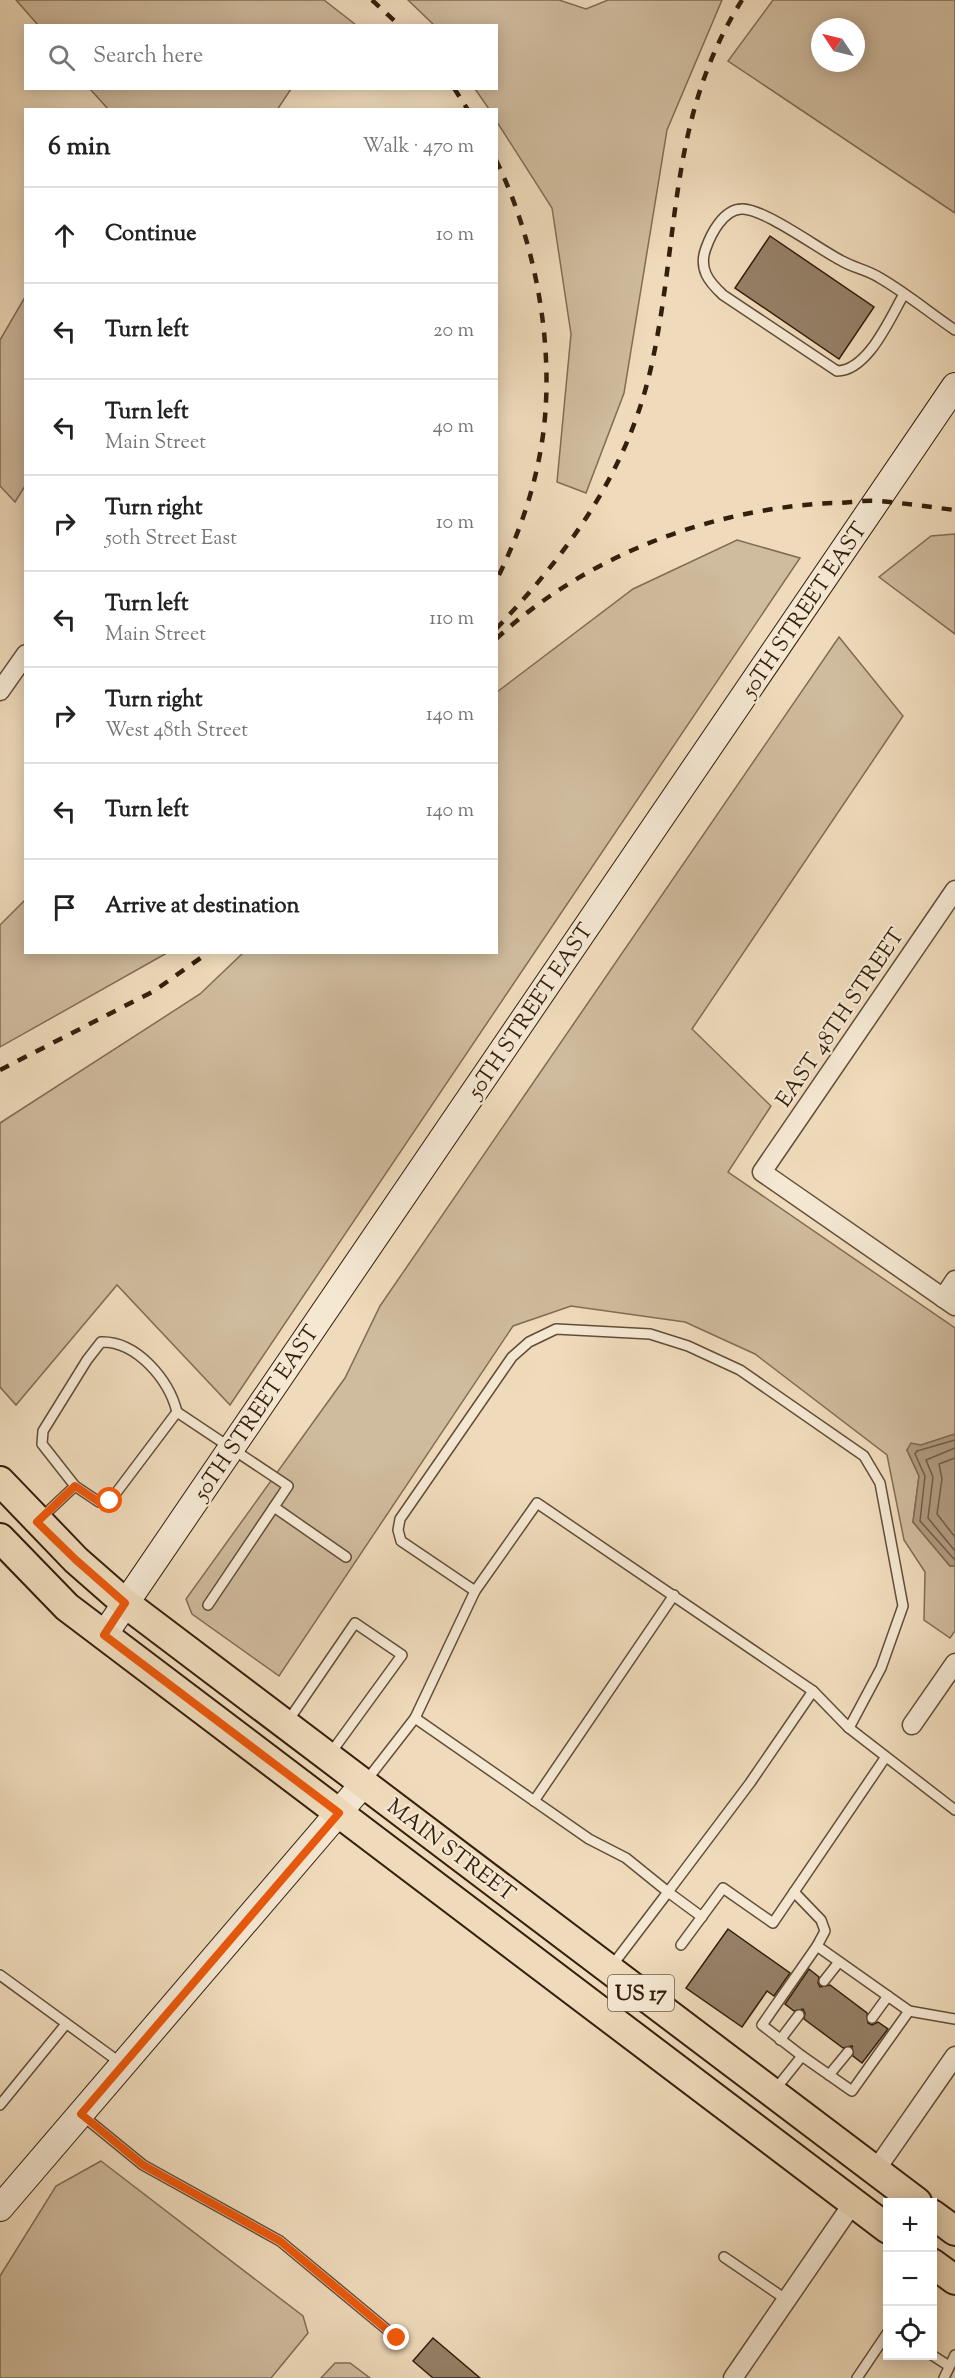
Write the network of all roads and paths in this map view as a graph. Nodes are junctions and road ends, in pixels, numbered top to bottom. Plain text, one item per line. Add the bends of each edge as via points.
1 (904, 294) junction
2 (955, 330) edge
3 (955, 386) edge
4 (24, 657) edge
5 (0, 691) edge
6 (955, 890) edge
7 (955, 1280) edge
8 (949, 1302) edge
9 (177, 1412) junction
10 (230, 1449) junction
11 (0, 1481) edge
12 (75, 1486) junction
13 (274, 1507) junction
14 (37, 1522) junction
15 (0, 1538) edge
16 (346, 1557) dead end
17 (475, 1591) junction
18 (674, 1595) junction
19 (125, 1603) junction
20 (208, 1605) dead end
21 (104, 1635) junction
22 (955, 1662) edge
23 (813, 1690) junction
24 (416, 1719) junction
25 (286, 1724) junction
26 (912, 1725) dead end
27 (849, 1728) junction
28 (328, 1756) junction
29 (885, 1758) junction
30 (364, 1783) junction
31 (534, 1801) junction
32 (955, 1809) edge
33 (339, 1813) junction
34 (668, 1892) junction
35 (794, 1892) junction
36 (702, 1917) junction
37 (681, 1945) dead end
38 (817, 1946) junction
39 (839, 1962) junction
40 (610, 1969) junction
41 (0, 1975) edge
42 (824, 1981) dead end
43 (888, 1996) junction
44 (909, 2011) junction
45 (799, 2015) dead end
46 (873, 2018) dead end
47 (955, 2019) edge
48 (66, 2024) junction
49 (780, 2040) junction
50 (848, 2052) dead end
51 (802, 2056) junction
52 (955, 2056) edge
53 (123, 2065) junction
54 (829, 2075) junction
55 (772, 2093) junction
56 (0, 2106) edge
57 (81, 2114) junction
58 (875, 2171) junction
59 (912, 2198) edge
60 (853, 2203) junction
61 (0, 2207) edge
62 (937, 2217) edge
63 (883, 2225) edge
64 (955, 2231) edge
65 (724, 2257) dead end
66 (787, 2300) junction
67 (397, 2338) dead end
68 (883, 2339) edge
69 (955, 2355) edge
70 (937, 2358) edge
71 (949, 2366) junction
72 (733, 2378) edge
73 (856, 2378) edge
74 (944, 2378) edge

1 - 1 lane via 758,212 741,208 724,218 711,234 703,255 703,270 723,295 837,371 853,368 866,357
1 - 2 lane
3 - 10 street, 50TH STREET EAST
4 - 5 street
6 - 8 street, EAST 48TH STREET via 762,1172
7 - 8 street
9 - 10 lane
9 - 12 lane via 110,1501 99,1502
9 - 12 lane via 172,1394 153,1366 114,1341 101,1342 43,1431 42,1444
10 - 13 lane via 288,1486
10 - 19 street, 50TH STREET EAST
11 - 14 main road, MAIN STREET / US 17
12 - 14 lane
13 - 16 lane
13 - 20 lane
14 - 19 main road, MAIN STREET / US 17
15 - 21 main road, MAIN STREET / US 17 via 67,1607
17 - 18 lane via 537,1503
17 - 24 lane
17 - 27 lane via 401,1541 398,1530 400,1519 512,1357 529,1342 556,1329 650,1334 688,1346 740,1370 864,1456 880,1483 903,1606 880,1668
18 - 23 lane
18 - 31 lane
19 - 21 street, 50TH STREET EAST
19 - 25 main road, MAIN STREET / US 17
21 - 33 main road, MAIN STREET / US 17
22 - 26 street
23 - 27 lane
23 - 34 lane via 750,1783
24 - 30 lane
24 - 31 lane
25 - 28 main road, MAIN STREET / US 17
25 - 28 lane via 355,1623 402,1655
27 - 29 lane
28 - 30 main road, MAIN STREET / US 17
29 - 32 lane
29 - 35 lane
30 - 33 street
30 - 40 main road, MAIN STREET / US 17
31 - 34 lane via 589,1839 626,1858
33 - 53 street
33 - 60 main road, MAIN STREET / US 17
34 - 36 lane
34 - 40 lane
35 - 36 lane via 773,1923 723,1888
35 - 38 lane via 821,1920 825,1931
36 - 37 lane
38 - 39 lane
38 - 49 lane via 762,2025
39 - 42 lane
39 - 43 lane
40 - 55 main road, MAIN STREET / US 17
41 - 48 lane
43 - 44 lane
43 - 46 lane
44 - 47 lane
44 - 54 lane via 852,2091
45 - 49 lane
48 - 53 lane
48 - 56 lane
49 - 51 lane
50 - 54 lane
51 - 54 lane
51 - 55 lane
52 - 58 street
53 - 57 street
55 - 58 main road, MAIN STREET / US 17
57 - 61 street
57 - 67 lane via 143,2165 280,2241
58 - 59 main road, MAIN STREET / US 17
60 - 63 main road, MAIN STREET / US 17
60 - 66 street
62 - 64 main road
65 - 66 lane
66 - 72 street
68 - 73 lane
69 - 71 lane
70 - 71 lane
71 - 74 lane

